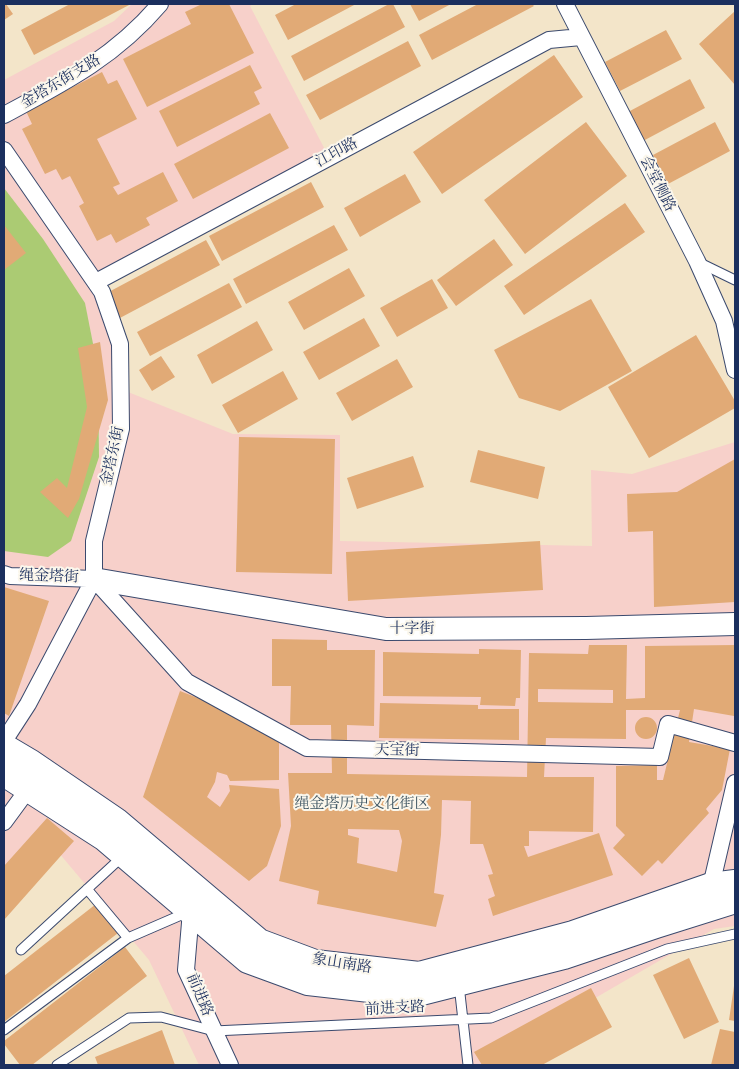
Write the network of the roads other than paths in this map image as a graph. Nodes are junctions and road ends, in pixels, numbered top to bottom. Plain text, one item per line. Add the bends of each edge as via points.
1 (160, 4) edge
2 (565, 4) edge
3 (581, 37) junction
4 (4, 115) edge
5 (4, 150) edge
6 (697, 261) junction
7 (735, 280) edge
8 (96, 282) junction
9 (735, 370) edge
10 (4, 574) edge
11 (94, 579) junction
12 (735, 624) edge
13 (4, 742) edge
14 (735, 744) edge
15 (4, 747) edge
16 (4, 773) edge
17 (735, 782) edge
18 (24, 794) junction
19 (4, 822) edge
20 (125, 855) junction
21 (723, 885) edge
22 (87, 890) junction
23 (735, 900) edge
24 (197, 902) junction
25 (735, 934) edge
26 (128, 938) junction
27 (21, 950) dead end
28 (458, 983) junction
29 (463, 1020) junction
30 (4, 1030) edge
31 (214, 1031) junction
32 (57, 1065) edge
33 (230, 1065) edge
34 (468, 1065) edge

1 - 4 street, 金塔东街支路 via 101,59 68,81
2 - 3 street, 会堂侧路
3 - 6 street, 会堂侧路
3 - 8 street, 江印路 via 549,40
5 - 8 street, 金塔东街
6 - 7 lane
6 - 9 street, 会堂侧路 via 724,321
8 - 11 street, 金塔东街 via 120,344 120,429 94,541
10 - 11 street, 绳金塔街
11 - 12 street, 十字街 via 386,629
11 - 13 street, 金塔东街 via 28,704
11 - 14 street, 天宝街 via 187,682 307,748 660,757 668,724
15 - 24 main road, 象山南路 via 116,821
16 - 18 main road, 象山南路
17 - 21 street
18 - 19 street
18 - 20 main road, 象山南路 via 105,838
20 - 22 lane
20 - 24 main road, 象山南路
21 - 24 main road, 象山南路 via 573,934 419,975 315,963 259,942
22 - 26 lane
22 - 27 lane
23 - 28 main road, 象山南路 via 564,956
24 - 26 lane
24 - 28 main road, 象山南路 via 248,960 308,982 414,994
24 - 31 street, 前进路 via 186,970
25 - 29 lane, 前进支路 via 667,950 491,1018
26 - 30 lane
28 - 29 lane
29 - 31 lane, 前进支路
29 - 34 lane
31 - 32 lane, 前进支路 via 161,1017 129,1018
31 - 33 street, 前进路

